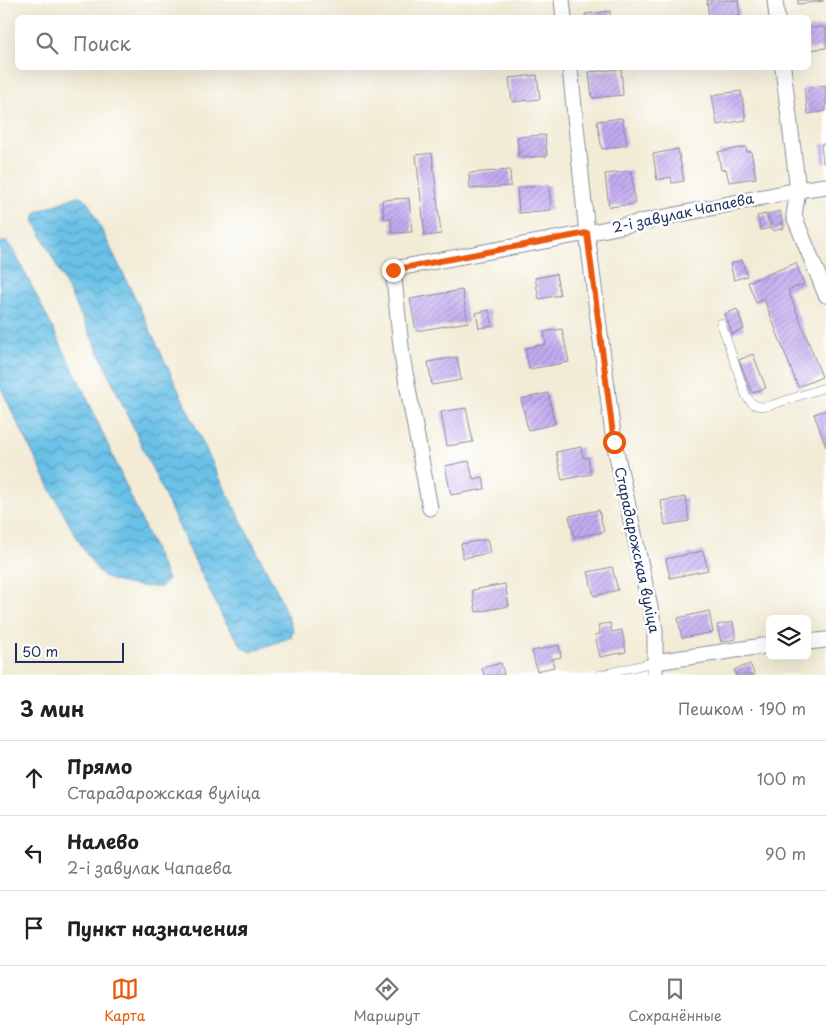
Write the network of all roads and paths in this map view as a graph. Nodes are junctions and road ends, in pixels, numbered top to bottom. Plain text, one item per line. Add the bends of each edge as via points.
1 (562, 0) edge
2 (775, 0) edge
3 (564, 15) edge
4 (777, 15) edge
5 (570, 70) edge
6 (783, 70) edge
7 (826, 186) edge
8 (798, 190) junction
9 (587, 233) junction
10 (826, 295) edge
11 (721, 323) dead end
12 (826, 386) edge
13 (430, 508) dead end
14 (826, 640) edge
15 (811, 642) edge
16 (766, 646) edge
17 (655, 668) edge
18 (600, 675) edge

1 - 3 street
2 - 4 street
5 - 9 street, Старадарожская вуліца
6 - 8 street
7 - 8 street, 2-і завулак Чапаева
8 - 9 street, 2-і завулак Чапаева
8 - 10 street via 794,216
9 - 13 street, 2-і завулак Чапаева via 393,270 402,356
9 - 17 street, Старадарожская вуліца via 614,442 655,630
11 - 12 lane via 750,403 772,406
14 - 15 street
16 - 17 street
17 - 18 lane

